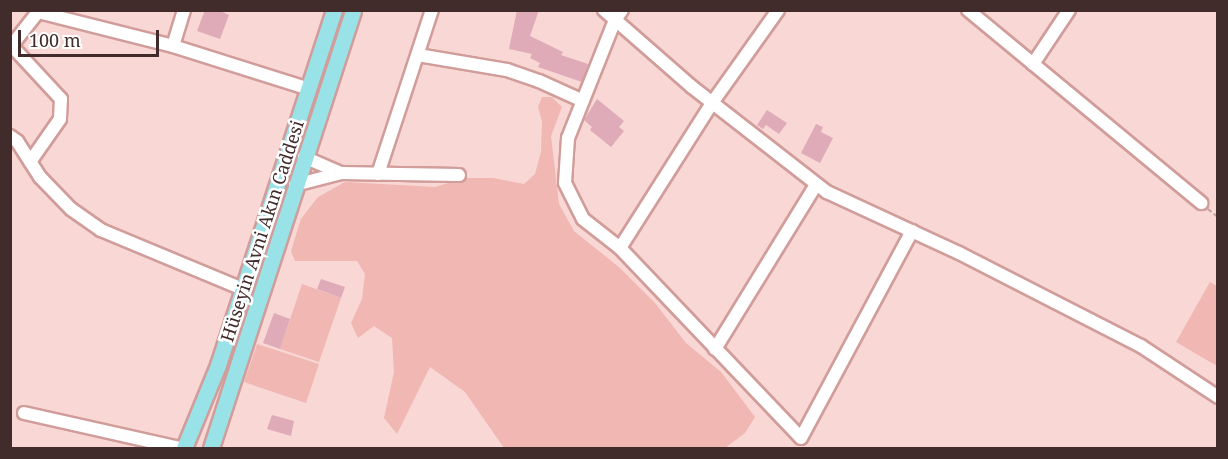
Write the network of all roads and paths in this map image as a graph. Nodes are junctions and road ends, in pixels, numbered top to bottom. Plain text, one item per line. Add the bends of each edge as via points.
1 (184, 10) edge
2 (334, 10) edge
3 (353, 10) edge
4 (432, 10) edge
5 (604, 10) edge
6 (778, 10) edge
7 (968, 10) edge
8 (1069, 10) edge
9 (619, 16) edge
10 (11, 44) edge
11 (173, 46) junction
12 (418, 56) junction
13 (1034, 64) junction
14 (309, 89) junction
15 (583, 101) junction
16 (712, 103) junction
17 (10, 136) edge
18 (304, 157) junction
19 (30, 162) junction
20 (341, 173) junction
21 (378, 174) junction
22 (459, 176) dead end
23 (295, 185) junction
24 (816, 185) junction
25 (1201, 203) dead end
26 (912, 231) junction
27 (620, 248) junction
28 (243, 289) junction
29 (716, 349) junction
30 (1218, 397) edge
31 (24, 413) dead end
32 (179, 448) edge
33 (184, 448) edge
34 (211, 448) edge

1 - 11 street
2 - 14 main road, Hüseyin Avni Akın Caddesi
3 - 18 main road, Hüseyin Avni Akın Caddesi
4 - 12 street
5 - 9 street
6 - 16 street
7 - 13 street
8 - 13 street
9 - 15 street
9 - 16 street
10 - 11 street via 38,12
10 - 19 street via 60,95 62,104 60,119
11 - 14 street
12 - 15 street via 507,70
12 - 21 street
13 - 25 street
14 - 28 main road, Hüseyin Avni Akın Caddesi
15 - 27 street via 568,138 565,183 583,219
16 - 24 street
16 - 27 street
17 - 19 street
18 - 20 street
18 - 23 main road, Hüseyin Avni Akın Caddesi
19 - 28 street via 71,209 101,230
20 - 21 street
20 - 23 street
21 - 22 street
23 - 34 main road, Hüseyin Avni Akın Caddesi
24 - 26 street
24 - 29 street
26 - 29 street via 801,438
26 - 30 street via 1142,346
27 - 29 street
28 - 33 main road, Hüseyin Avni Akın Caddesi via 218,365
31 - 32 street

